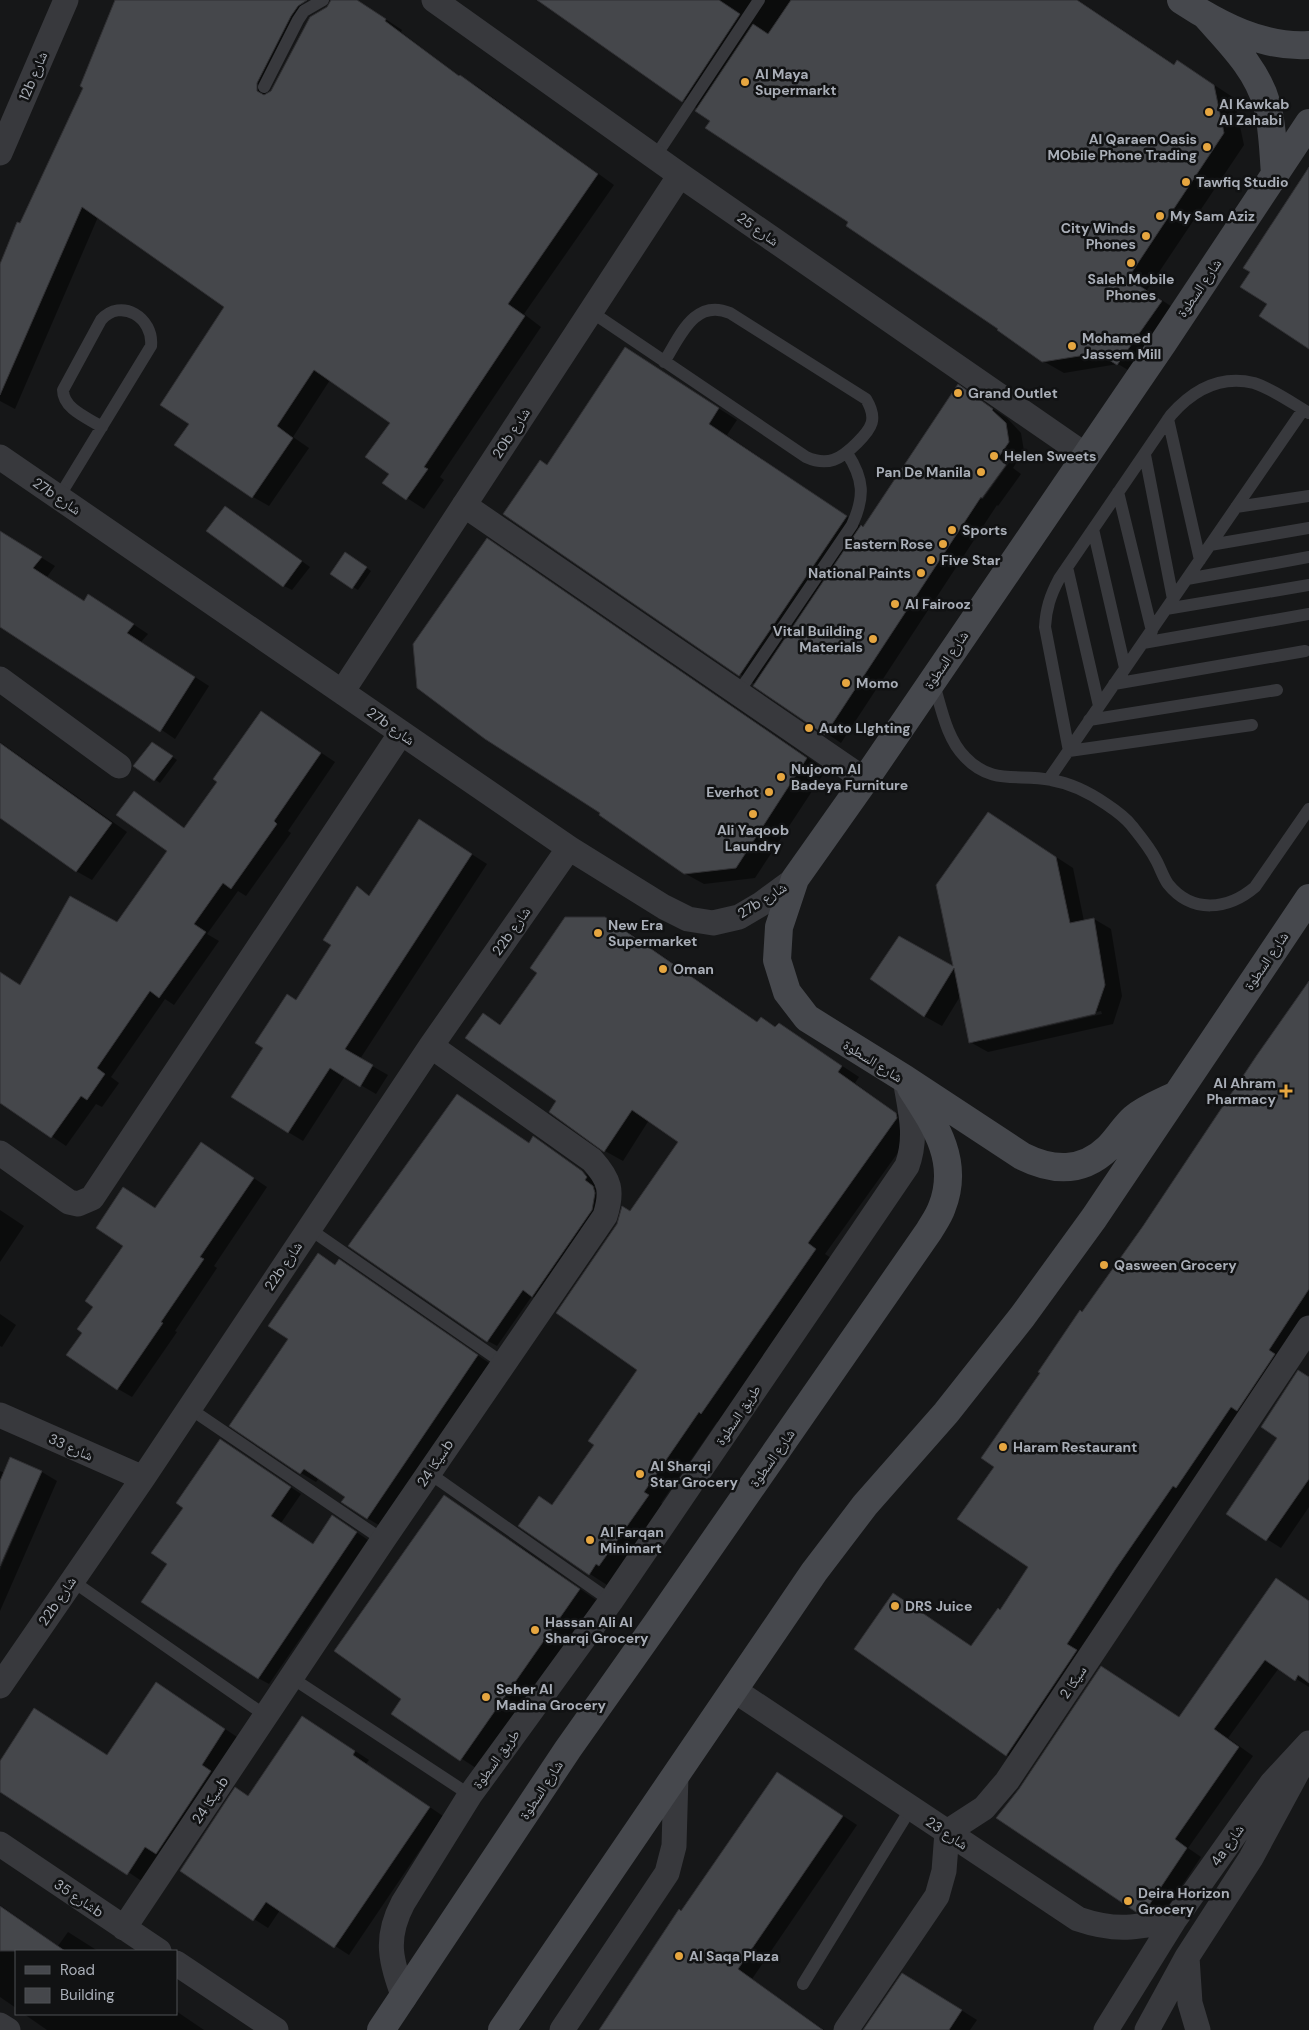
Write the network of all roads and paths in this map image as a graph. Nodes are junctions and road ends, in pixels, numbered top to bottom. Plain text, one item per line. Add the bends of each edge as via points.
1 (66, 0) edge
2 (323, 0) edge
3 (434, 0) edge
4 (759, 0) edge
5 (1181, 0) edge
6 (1206, 16) junction
7 (1309, 45) edge
8 (264, 87) dead end
9 (1309, 123) edge
10 (0, 153) edge
11 (655, 158) junction
12 (1275, 174) junction
13 (680, 175) junction
14 (590, 311) junction
15 (664, 362) junction
16 (1306, 412) edge
17 (1168, 419) junction
18 (102, 427) junction
19 (847, 453) junction
20 (1085, 455) junction
21 (1145, 455) junction
22 (0, 457) edge
23 (1118, 492) junction
24 (1309, 496) edge
25 (59, 497) junction
26 (464, 504) junction
27 (1236, 507) junction
28 (1309, 528) edge
29 (1093, 529) junction
30 (1210, 545) junction
31 (1309, 557) edge
32 (1200, 560) junction
33 (1067, 567) junction
34 (1187, 579) junction
35 (1309, 585) edge
36 (1170, 604) junction
37 (1309, 614) edge
38 (1152, 631) junction
39 (1143, 643) junction
40 (1305, 651) dead end
41 (1125, 668) junction
42 (0, 679) edge
43 (933, 680) junction
44 (1114, 684) junction
45 (1276, 690) dead end
46 (342, 692) junction
47 (738, 693) junction
48 (1099, 706) junction
49 (1089, 720) junction
50 (1252, 724) dead end
51 (401, 733) junction
52 (1069, 751) junction
53 (119, 766) dead end
54 (1050, 779) junction
55 (865, 780) junction
56 (1309, 809) edge
57 (569, 848) junction
58 (794, 880) junction
59 (1309, 898) edge
60 (431, 1046) junction
61 (905, 1079) junction
62 (1174, 1096) junction
63 (0, 1152) edge
64 (308, 1228) junction
65 (1309, 1328) edge
66 (503, 1363) junction
67 (189, 1408) junction
68 (0, 1415) edge
69 (429, 1473) junction
70 (143, 1478) junction
71 (383, 1540) junction
72 (71, 1580) junction
73 (611, 1601) junction
74 (292, 1678) junction
75 (0, 1686) edge
76 (734, 1690) junction
77 (266, 1716) junction
78 (1309, 1743) edge
79 (1309, 1751) edge
80 (676, 1775) junction
81 (470, 1795) junction
82 (911, 1808) junction
83 (947, 1832) junction
84 (0, 1844) edge
85 (1175, 1919) junction
86 (124, 1928) junction
87 (157, 1950) edge
88 (1187, 1957) junction
89 (178, 1964) edge
90 (803, 1984) dead end
91 (1132, 1990) junction
92 (404, 1998) junction
93 (0, 2025) edge
94 (8, 2030) edge
95 (276, 2030) edge
96 (381, 2030) edge
97 (502, 2030) edge
98 (562, 2030) edge
99 (846, 2030) edge
100 (1106, 2030) edge
101 (1126, 2030) edge
102 (1147, 2030) edge
103 (1198, 2030) edge

1 - 10 street, 12b شارع
2 - 8 lane via 304,11
3 - 11 street, شارع 25
4 - 11 lane
5 - 6 main road
6 - 7 main road via 1266,42
6 - 12 main road via 1247,63 1262,91 1270,121
9 - 12 main road, شارع السطوة
11 - 13 street, شارع 25
12 - 20 main road, شارع السطوة
13 - 14 street, 20b شارع
13 - 20 street, شارع 25
14 - 15 lane
14 - 26 street, 20b شارع
15 - 19 lane via 816,462 838,459
15 - 19 lane via 699,313 720,309 866,399 873,418 871,427
16 - 17 lane via 1272,391 1236,381 1217,383 1199,390 1184,400
16 - 27 lane
17 - 21 lane
17 - 32 lane
18 - 18 lane via 151,346 150,328 144,321 122,310 106,314 101,320 63,390 70,406
18 - 25 lane
19 - 47 lane via 860,480 861,496 852,525
20 - 43 main road, شارع السطوة
21 - 23 lane
21 - 36 lane
22 - 25 street, 27b شارع
23 - 29 lane
23 - 38 lane
24 - 27 lane
25 - 46 street, 27b شارع
26 - 46 street, 20b شارع
26 - 47 street
27 - 30 lane
28 - 30 lane
29 - 33 lane
29 - 41 lane
30 - 32 lane
31 - 34 lane
32 - 34 lane
33 - 48 lane
33 - 52 lane via 1050,594 1046,627
34 - 36 lane
35 - 36 lane
36 - 38 lane
37 - 39 lane
38 - 39 lane
39 - 41 lane
40 - 44 lane
41 - 44 lane
42 - 53 street
43 - 54 lane via 949,732 965,758 977,768 1007,778
43 - 55 main road, شارع السطوة
44 - 48 lane
45 - 49 lane
46 - 51 street, 27b شارع
47 - 55 street
48 - 49 lane
49 - 52 lane
50 - 52 lane
51 - 57 street, 27b شارع
51 - 63 street via 92,1198 78,1204 69,1202
52 - 54 lane
54 - 56 lane via 1105,803 1131,824 1156,858 1167,883 1183,897 1202,905 1231,903 1255,887
55 - 58 main road, شارع السطوة
57 - 58 street, 27b شارع via 664,907 688,919 713,923 739,917
57 - 60 street, 22b شارع
58 - 61 main road, شارع السطوة via 779,927 777,960 787,992 806,1018
59 - 62 main road, شارع السطوة
60 - 64 street, 22b شارع
60 - 66 street, سيكا 24b via 592,1160 603,1172 609,1186 610,1201 605,1216
61 - 62 main road via 1022,1156 1038,1164 1056,1167 1075,1166 1092,1160 1133,1119
61 - 73 street, طريق السطوة via 914,1138 907,1166
61 - 92 main road, شارع السطوة via 936,1127 946,1153 948,1180 942,1207 918,1248 568,1749
62 - 76 main road, شارع السطوة via 1094,1218 1022,1317 946,1413 860,1512 814,1572
64 - 66 lane
64 - 67 street, 22b شارع
65 - 83 street, سيكا 2 via 1007,1781 984,1808
66 - 69 street, سيكا 24b
67 - 70 street, 22b شارع
67 - 71 lane
68 - 70 street, شارع 33
69 - 71 street, سيكا 24b
69 - 73 lane
70 - 72 street, 22b شارع
71 - 74 street, سيكا 24b
72 - 75 street, 22b شارع
72 - 77 lane
73 - 81 street, طريق السطوة
74 - 77 street, سيكا 24b
74 - 81 lane
76 - 80 main road, شارع السطوة
76 - 82 street, شارع 23
77 - 86 street, سيكا 24b
78 - 85 street, 4a شارع via 1272,1783
79 - 88 street, 4a شارع via 1251,1858
80 - 97 main road, شارع السطوة
80 - 98 street via 674,1846 667,1874
81 - 92 street, طريق السطوة via 397,1915 391,1941 392,1964
82 - 83 street, شارع 23
82 - 90 lane
83 - 85 street, شارع 23 via 1078,1919 1123,1929
83 - 99 street via 938,1896
84 - 86 street, شارع 35b
85 - 91 street, 4a شارع
86 - 87 street, شارع 35b
88 - 102 street, 4a شارع
88 - 103 street via 1190,2003
89 - 95 street
91 - 100 street, 4a شارع
91 - 101 street
92 - 96 main road, شارع السطوة
93 - 94 street

